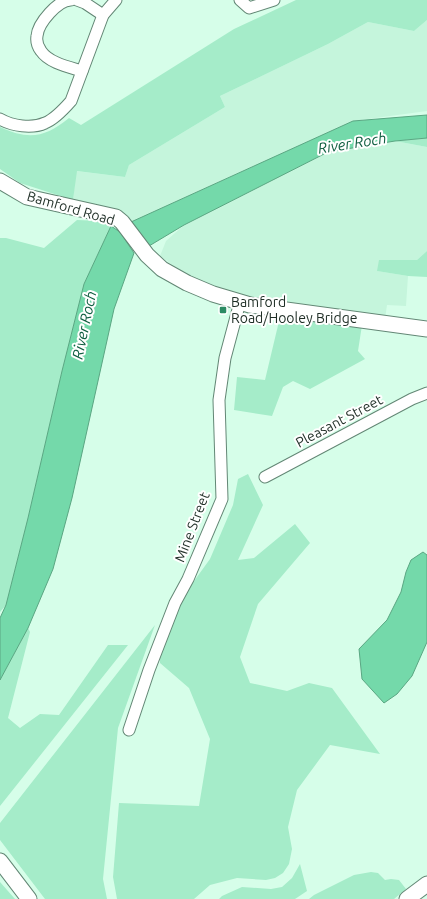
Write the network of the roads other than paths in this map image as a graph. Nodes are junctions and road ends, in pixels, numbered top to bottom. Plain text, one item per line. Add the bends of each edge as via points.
1 (72, 0) edge
2 (77, 0) edge
3 (116, 0) edge
4 (240, 0) edge
5 (274, 0) edge
6 (103, 15) junction
7 (82, 72) junction
8 (0, 119) edge
9 (0, 181) edge
10 (240, 302) junction
11 (427, 329) edge
12 (427, 393) edge
13 (265, 477) dead end
14 (129, 730) dead end
15 (3, 865) edge
16 (427, 884) edge
17 (29, 899) edge
18 (407, 899) edge

1 - 7 street via 60,3 53,9 39,28 37,45 47,58
2 - 6 street
3 - 6 street
4 - 5 street via 250,8
6 - 7 street
7 - 8 street via 71,101 44,124 22,126
9 - 10 street, Bamford Road via 27,197 116,217 162,269 187,283
10 - 11 street, Bamford Road
10 - 14 street, Mine Street via 225,358 219,400 222,499 175,603
12 - 13 street, Pleasant Street
15 - 17 street
16 - 18 street

